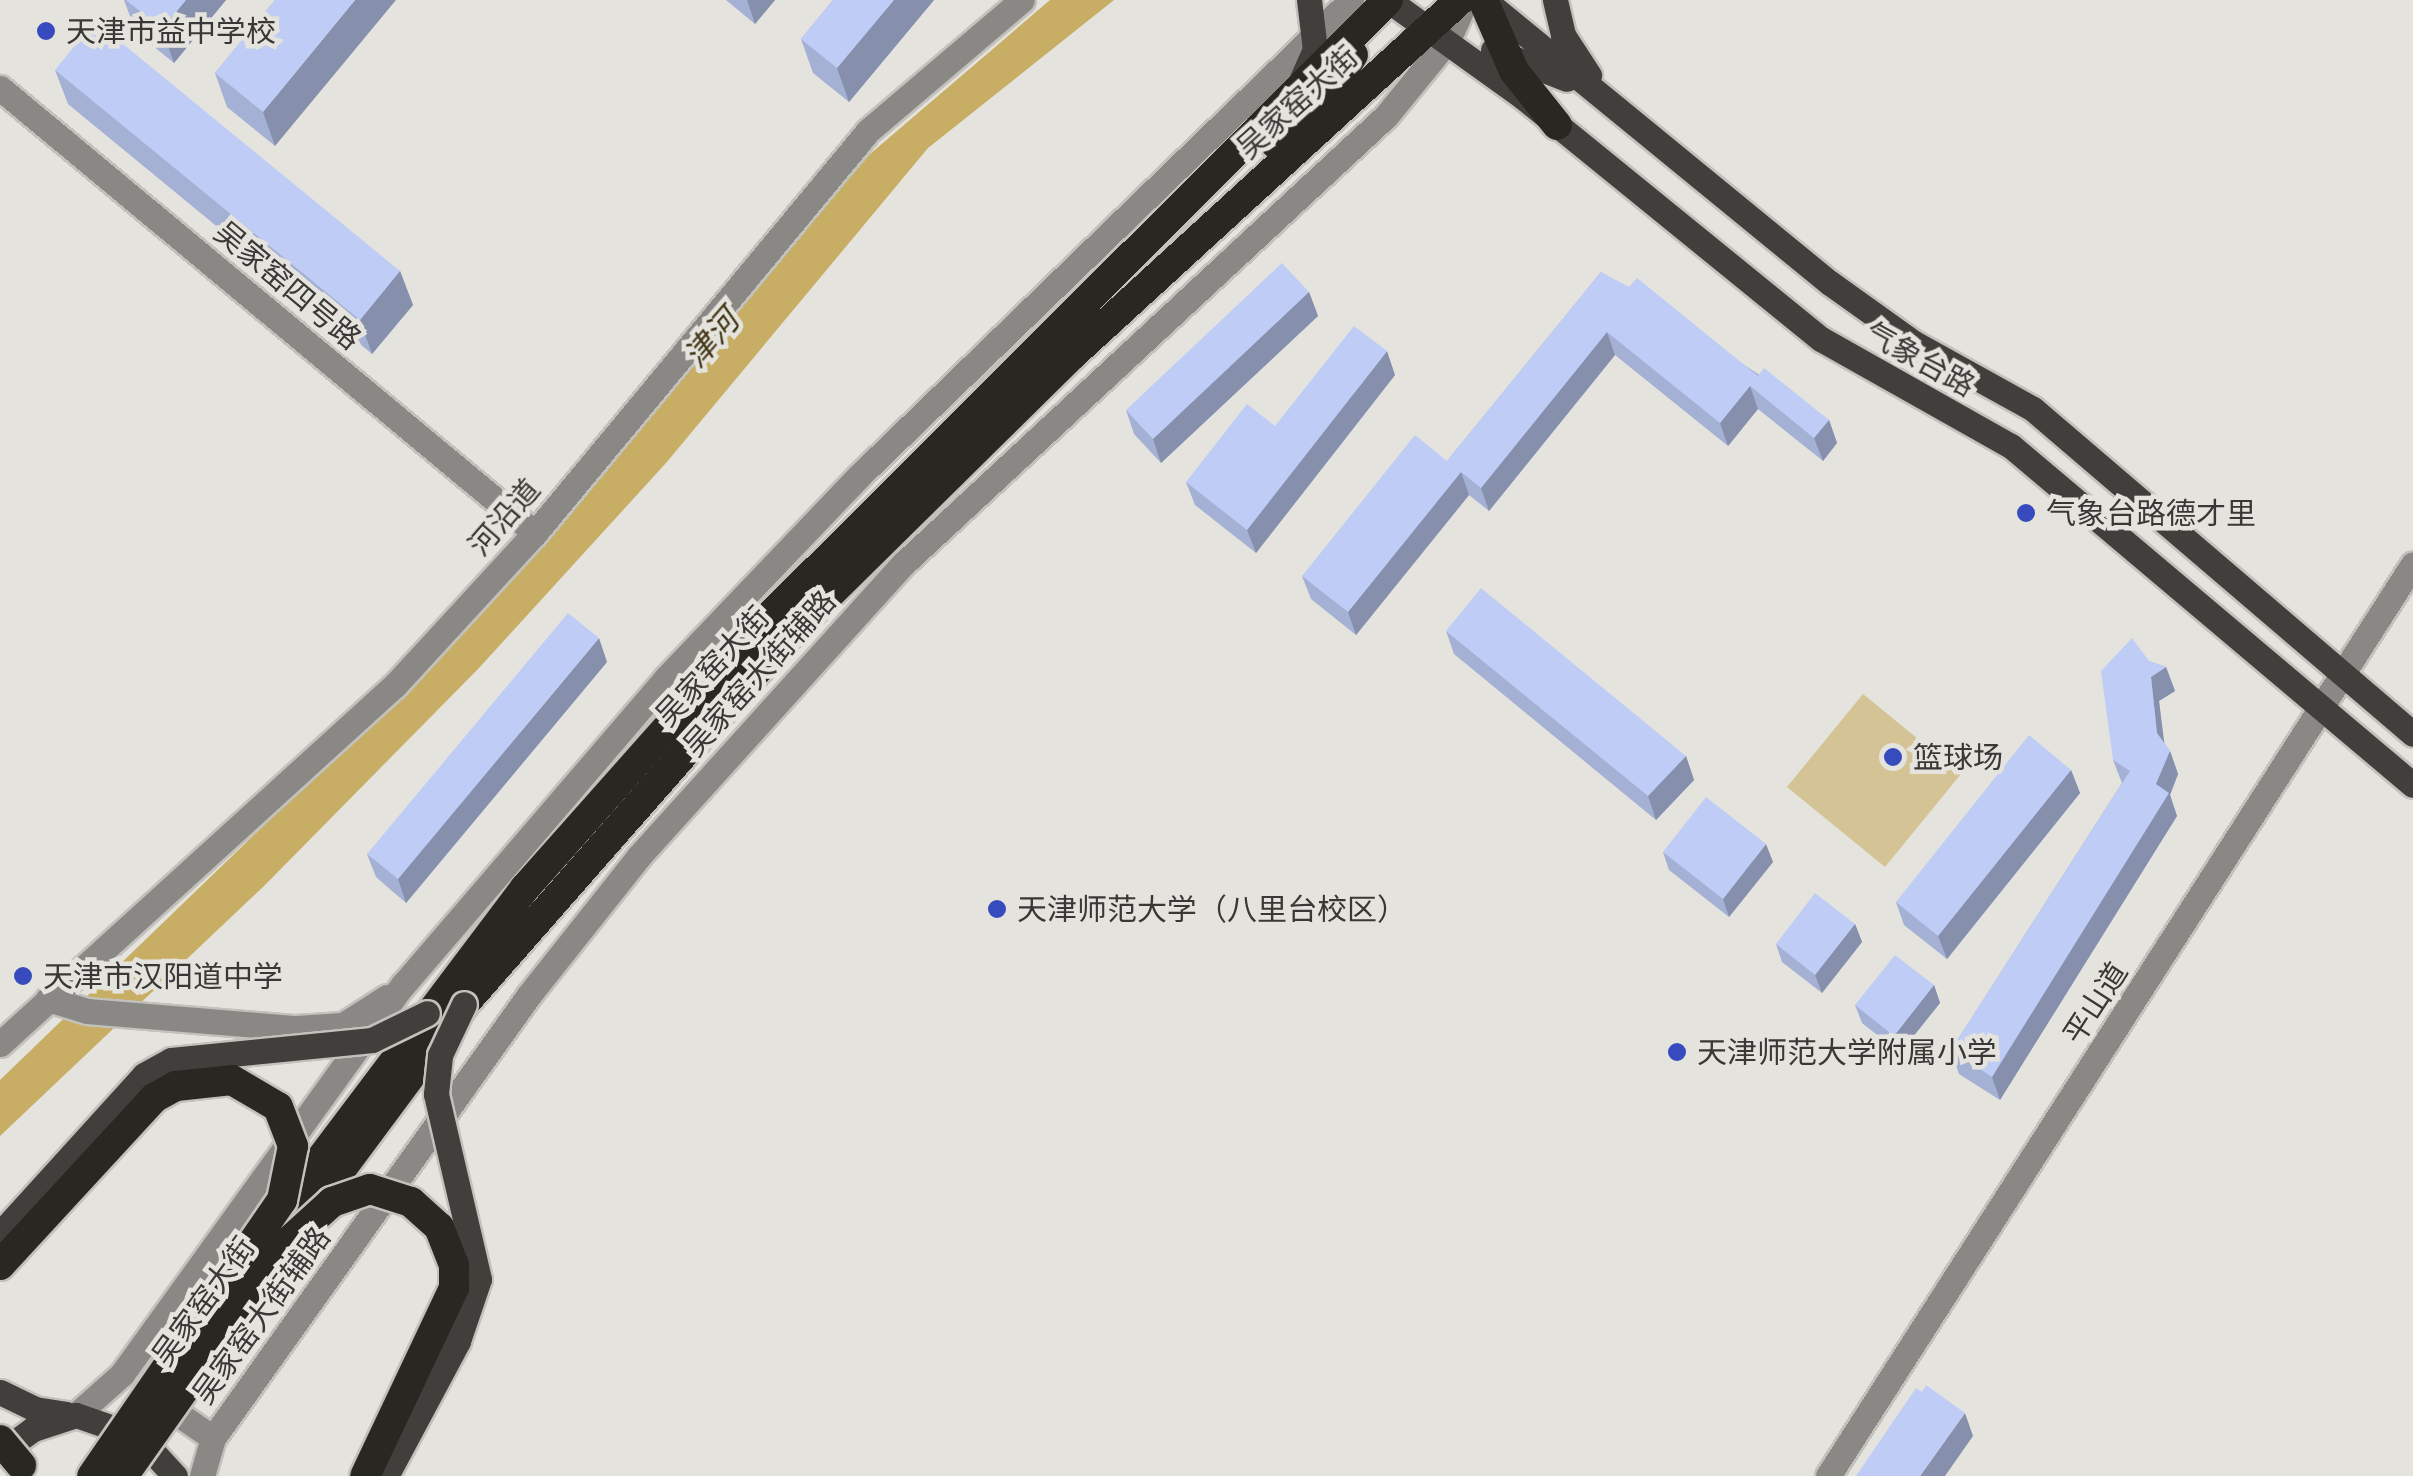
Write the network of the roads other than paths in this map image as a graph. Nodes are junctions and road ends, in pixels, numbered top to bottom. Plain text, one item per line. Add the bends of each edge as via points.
1 (1022, 0) edge
2 (1308, 0) edge
3 (1388, 0) edge
4 (1463, 0) edge
5 (1483, 0) edge
6 (1555, 0) edge
7 (1358, 8) edge
8 (1315, 33) junction
9 (1429, 37) junction
10 (1503, 52) junction
11 (1349, 65) junction
12 (0, 88) edge
13 (1603, 96) junction
14 (1275, 114) junction
15 (1556, 125) junction
16 (1202, 235) junction
17 (1063, 346) junction
18 (535, 533) junction
19 (2413, 564) edge
20 (2343, 674) junction
21 (2322, 708) junction
22 (2413, 734) edge
23 (2413, 785) edge
24 (403, 985) junction
25 (48, 999) junction
26 (464, 1004) junction
27 (427, 1013) junction
28 (0, 1044) edge
29 (0, 1234) edge
30 (274, 1240) junction
31 (0, 1264) edge
32 (122, 1374) junction
33 (0, 1392) edge
34 (76, 1415) junction
35 (213, 1438) junction
36 (8, 1462) edge
37 (92, 1476) edge
38 (123, 1476) edge
39 (175, 1476) edge
40 (202, 1476) edge
41 (366, 1476) edge
42 (386, 1476) edge
43 (1828, 1476) edge

1 - 18 street, 河沿道 via 868,131
2 - 8 main road
3 - 7 highway, 吴家窑大街
3 - 9 main road, 气象台路
4 - 9 highway, 吴家窑大街
5 - 10 highway
5 - 13 main road, 气象台路
6 - 13 main road via 1564,35
7 - 8 street, 吴家窑大街辅路
7 - 11 highway
7 - 14 highway, 吴家窑大街
8 - 14 main road via 1312,64
8 - 24 street, 吴家窑大街辅路 via 756,582 558,800
9 - 10 main road
9 - 11 main road
9 - 15 main road, 气象台路
9 - 16 highway, 吴家窑大街
9 - 35 street, 吴家窑大街辅路 via 1386,116 902,564 639,856 529,995
10 - 13 main road
10 - 15 highway
11 - 14 main road
11 - 16 highway via 1249,170
12 - 18 street, 吴家窑四号路
13 - 20 main road, 气象台路 via 1882,321 2034,410
14 - 17 highway, 吴家窑大街
15 - 21 main road, 气象台路 via 1839,352 2011,446
16 - 17 highway, 吴家窑大街
17 - 26 highway, 吴家窑大街 via 778,644
17 - 27 highway, 吴家窑大街 via 728,660 525,888
18 - 25 street, 河沿道 via 396,684
19 - 20 street, 平山道
20 - 21 street, 平山道
20 - 22 main road, 气象台路
21 - 23 main road, 气象台路
21 - 43 street, 平山道
24 - 25 street via 342,1024 134,1017
24 - 32 street, 吴家窑大街辅路
25 - 28 street, 河沿道
26 - 30 highway, 吴家窑大街, bridge
26 - 42 main road, bridge via 440,1055 436,1094 479,1279 458,1341
27 - 29 main road, bridge via 372,1040 171,1060 144,1075
27 - 30 highway, 吴家窑大街, bridge
30 - 31 highway, bridge via 290,1184 293,1146 286,1125 260,1092 232,1080 194,1079 154,1098
30 - 37 highway, 吴家窑大街, bridge
30 - 38 highway, 吴家窑大街, bridge
30 - 41 highway, bridge via 332,1202 370,1189 426,1212 446,1242 454,1265 448,1307
32 - 34 street, 吴家窑大街辅路
32 - 35 street
33 - 34 main road via 36,1410
34 - 36 main road via 33,1429
34 - 39 main road via 139,1437
35 - 40 street, 吴家窑大街辅路

